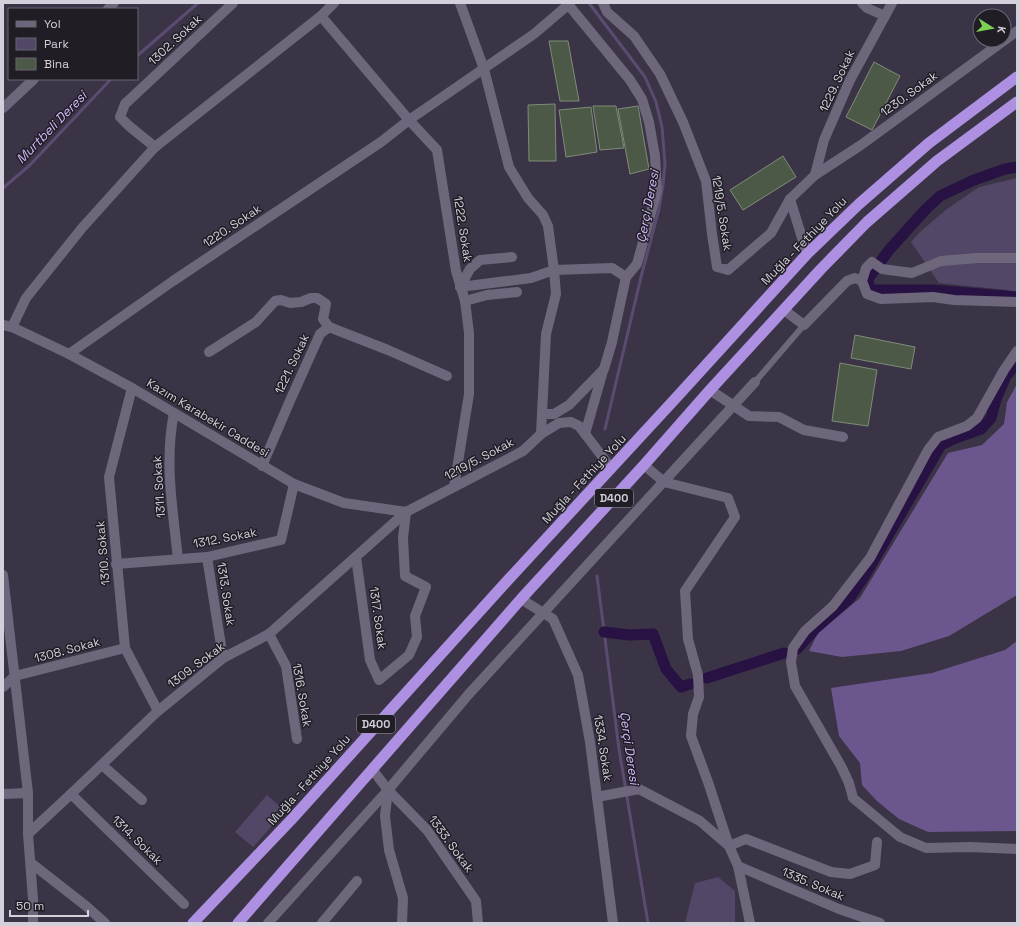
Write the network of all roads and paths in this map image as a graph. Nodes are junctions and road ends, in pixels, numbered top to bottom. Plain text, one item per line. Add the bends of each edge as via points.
1 (233, 3) edge
2 (334, 3) edge
3 (460, 3) edge
4 (603, 3) edge
5 (862, 3) edge
6 (892, 3) edge
7 (567, 4) edge
8 (321, 16) junction
9 (885, 16) junction
10 (1017, 31) edge
11 (484, 69) junction
12 (1017, 77) edge
13 (33, 80) edge
14 (1017, 102) edge
15 (3, 108) edge
16 (409, 120) junction
17 (155, 147) junction
18 (815, 175) junction
19 (790, 200) junction
20 (807, 254) junction
21 (512, 257) dead end
22 (1017, 258) edge
23 (554, 270) junction
24 (626, 276) junction
25 (862, 282) junction
26 (460, 287) junction
27 (517, 292) dead end
28 (465, 301) junction
29 (1017, 302) edge
30 (784, 310) junction
31 (804, 325) junction
32 (7, 326) edge
33 (329, 327) junction
34 (1017, 351) edge
35 (209, 352) dead end
36 (69, 354) junction
37 (604, 369) junction
38 (446, 376) dead end
39 (755, 382) joint
40 (132, 388) junction
41 (710, 390) junction
42 (734, 406) junction
43 (174, 414) junction
44 (542, 414) junction
45 (541, 434) junction
46 (585, 434) junction
47 (842, 437) dead end
48 (644, 465) junction
49 (262, 466) junction
50 (611, 468) junction
51 (664, 482) junction
52 (294, 484) junction
53 (454, 487) junction
54 (406, 512) junction
55 (208, 557) junction
56 (356, 557) junction
57 (178, 559) junction
58 (116, 564) junction
59 (3, 575) edge
60 (521, 599) junction
61 (543, 613) junction
62 (269, 634) junction
63 (125, 648) junction
64 (223, 658) junction
65 (15, 676) junction
66 (3, 687) edge
67 (158, 711) junction
68 (297, 739) dead end
69 (102, 764) junction
70 (372, 769) junction
71 (388, 790) junction
72 (28, 793) junction
73 (3, 794) edge
74 (71, 794) junction
75 (597, 797) junction
76 (142, 800) dead end
77 (28, 834) junction
78 (877, 842) dead end
79 (728, 846) junction
80 (1017, 849) edge
81 (31, 863) junction
82 (738, 866) junction
83 (357, 881) dead end
84 (33, 899) junction
85 (184, 904) dead end
86 (33, 923) edge
87 (38, 923) edge
88 (105, 923) edge
89 (193, 923) edge
90 (238, 923) edge
91 (268, 923) edge
92 (322, 923) edge
93 (402, 923) edge
94 (478, 923) edge
95 (613, 923) edge
96 (750, 923) edge
97 (880, 923) edge

1 - 17 street, 1302. Sokak via 125,104 120,117
2 - 8 street
3 - 11 street
4 - 19 street, 1219/5. Sokak via 607,12 634,36 660,74 683,122 706,181 717,267 728,270 771,233
5 - 9 street
6 - 9 street, 1229. Sokak
7 - 11 street, 1220. Sokak via 534,34
7 - 24 street via 630,80 642,99 649,122 655,156 657,191 638,264
8 - 16 street, 1222. Sokak
8 - 17 street
9 - 18 street, 1229. Sokak via 850,80 824,140
10 - 18 street, 1230. Sokak via 861,145
11 - 16 street, 1220. Sokak
11 - 23 street via 509,167 548,226
12 - 20 highway, Muğla - Fethiye Yolu / D400 via 929,142
13 - 15 street
14 - 30 highway, D400 via 937,161 866,222
16 - 26 street, 1222. Sokak via 437,150
16 - 36 street, 1220. Sokak via 381,142
17 - 32 street via 82,228
18 - 19 street, 1219/5. Sokak
19 - 20 street
20 - 50 highway, Muğla - Fethiye Yolu / D400
21 - 26 street via 480,260 470,269
22 - 25 street via 941,261 912,273 882,269 872,262 866,268
23 - 24 street via 612,268
23 - 26 street via 531,278
23 - 44 street via 556,294 546,334
24 - 37 street
25 - 29 street via 867,294 881,299 933,297 961,301
25 - 31 street via 855,278 847,281
26 - 28 street, 1222. Sokak
27 - 28 street via 487,295
28 - 53 street, 1222. Sokak via 469,333 469,394
30 - 31 street
30 - 41 highway, D400
31 - 39 lane
32 - 36 street, Kazım Karabekir Caddesi
33 - 35 street via 323,319 326,304 317,298 301,302 275,301 256,322
33 - 38 street
33 - 49 street, 1221. Sokak via 320,334
34 - 80 street via 978,418 967,426 938,436 870,558 833,606 805,631 793,648 791,662 795,686 841,766 853,798 900,837 926,848
36 - 40 street, Kazım Karabekir Caddesi
37 - 44 street via 569,405 554,414
37 - 46 street
39 - 42 street
40 - 43 street, Kazım Karabekir Caddesi
40 - 58 street, 1310. Sokak via 109,477
41 - 42 street
41 - 48 highway, D400
42 - 47 street via 748,416 779,417 804,430
42 - 51 street
43 - 49 street, Kazım Karabekir Caddesi
43 - 57 street, 1311. Sokak via 170,432 169,465
44 - 45 street
45 - 46 street, 1219/5. Sokak via 559,423 571,422 579,426
45 - 53 street, 1219/5. Sokak via 523,451
46 - 50 street, 1219/5. Sokak
48 - 51 street
48 - 60 highway, D400
49 - 52 street, Kazım Karabekir Caddesi
50 - 89 highway, Muğla - Fethiye Yolu / D400 via 292,820
51 - 61 street
51 - 79 street via 728,498 735,516 685,591 688,639 698,675 698,697 692,714 691,736
52 - 54 street, Kazım Karabekir Caddesi via 344,503
52 - 55 street, 1312. Sokak via 281,540
53 - 54 street, 1219/5. Sokak
54 - 56 street, 1309. Sokak
54 - 56 street, 1317. Sokak via 403,538 405,576 426,587 415,616 416,637 409,655 380,680 370,660
55 - 57 street, 1312. Sokak
55 - 64 street, 1313. Sokak
56 - 62 street, 1309. Sokak
57 - 58 street, 1312. Sokak
58 - 63 street, 1310. Sokak
59 - 65 street
60 - 61 street, 1334. Sokak
60 - 70 highway, D400
61 - 71 street via 468,695
61 - 75 street, 1334. Sokak via 553,619 578,675
62 - 64 street, 1309. Sokak
62 - 68 street, 1316. Sokak via 286,666
63 - 65 street, 1308. Sokak
63 - 67 street, 1310. Sokak
64 - 67 street, 1309. Sokak
65 - 66 street
65 - 72 street
67 - 69 street, 1309. Sokak
69 - 74 street, 1309. Sokak
69 - 76 street
70 - 71 street, 1333. Sokak
70 - 90 highway, D400
71 - 91 street
71 - 93 street via 385,816 389,850 403,898
71 - 94 street, 1333. Sokak via 427,830 476,901
72 - 73 street
72 - 77 street
74 - 77 street, 1309. Sokak
74 - 85 street, 1314. Sokak
75 - 79 street via 639,789 700,821
75 - 95 street, 1334. Sokak
77 - 81 street
78 - 79 street via 875,865 850,874 831,872 746,839
79 - 82 street
81 - 84 street
81 - 88 street
82 - 96 street
82 - 97 street, 1335. Sokak via 839,909
83 - 92 street
84 - 86 street
84 - 87 street

